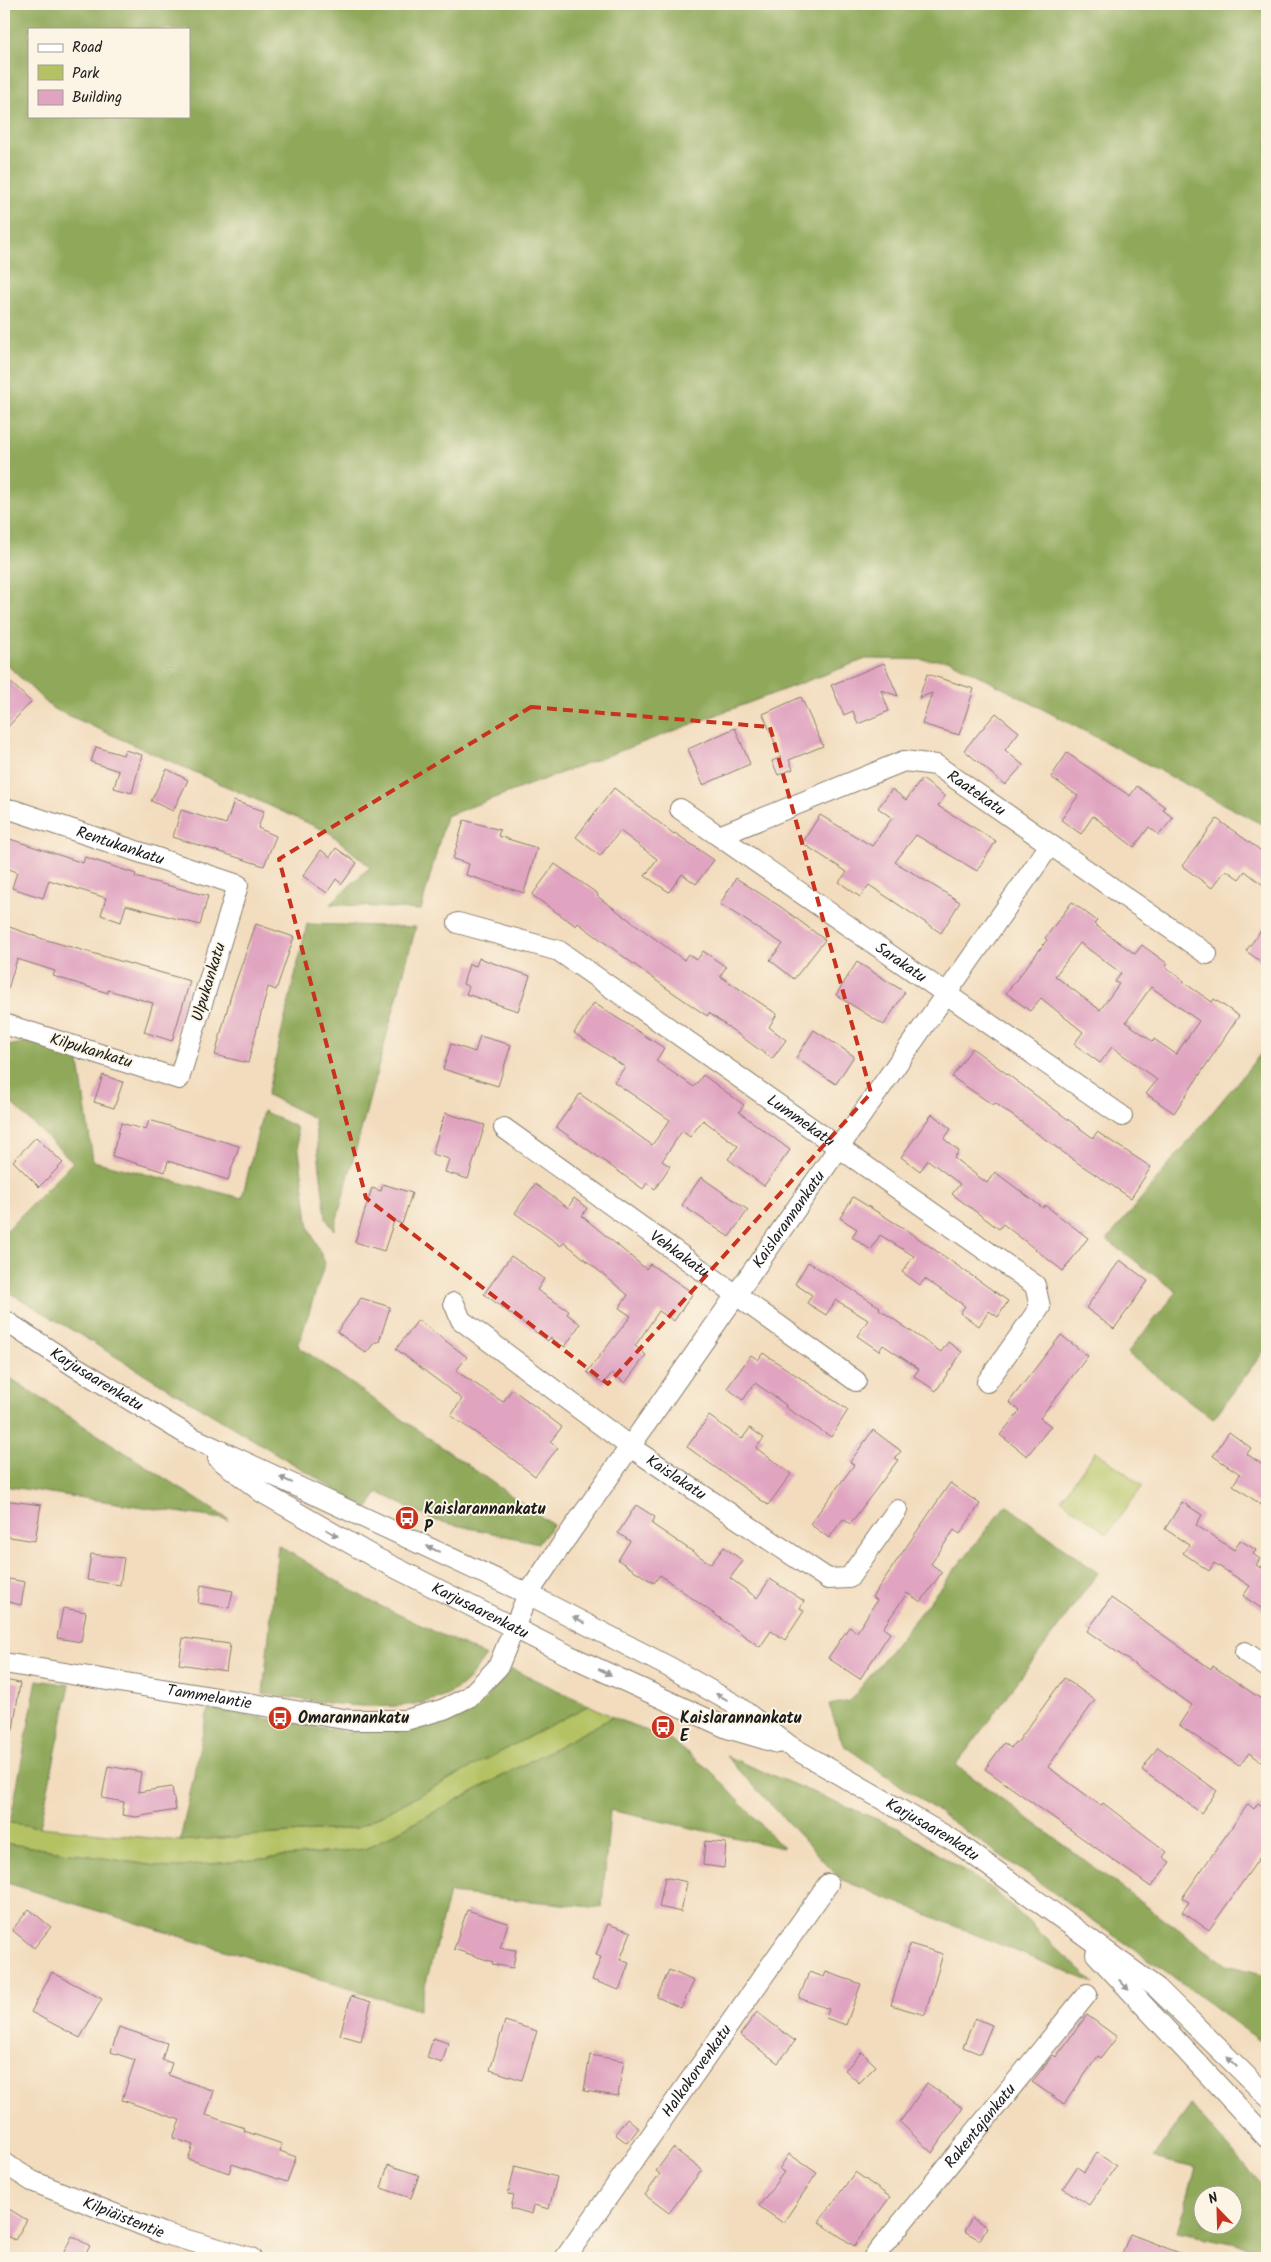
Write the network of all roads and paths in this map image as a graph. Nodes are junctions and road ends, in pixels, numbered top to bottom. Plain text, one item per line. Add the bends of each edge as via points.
1 (680, 809) dead end
2 (4, 810) edge
3 (719, 836) junction
4 (1050, 845) junction
5 (238, 885) joint
6 (458, 923) dead end
7 (1207, 954) dead end
8 (946, 994) junction
9 (6, 1028) edge
10 (179, 1079) joint
11 (1122, 1116) dead end
12 (504, 1128) dead end
13 (839, 1147) junction
14 (735, 1295) junction
15 (454, 1302) dead end
16 (4, 1320) edge
17 (856, 1381) dead end
18 (987, 1382) dead end
19 (190, 1437) junction
20 (629, 1446) junction
21 (896, 1510) dead end
22 (528, 1594) junction
23 (514, 1627) junction
24 (1245, 1652) dead end
25 (4, 1663) edge
26 (1267, 1667) edge
27 (790, 1746) junction
28 (828, 1884) dead end
29 (1067, 1924) junction
30 (1087, 1994) dead end
31 (1267, 2096) edge
32 (1267, 2138) edge
33 (4, 2164) edge
34 (251, 2258) edge
35 (565, 2258) edge
36 (873, 2258) edge

1 - 3 street, Sarakatu
2 - 5 street, Rentukankatu via 13,810
3 - 4 street, Raatekatu via 904,761 936,765
3 - 8 street, Sarakatu
4 - 7 street, Raatekatu
4 - 8 street, Kaislarannankatu
5 - 10 street, Ulpukankatu
6 - 13 street, Lummekatu via 559,951
8 - 11 street, Sarakatu
8 - 13 street, Kaislarannankatu
9 - 10 street, Kilpukankatu
12 - 14 street, Vehkakatu
13 - 14 street, Kaislarannankatu
13 - 18 street, Lummekatu via 1035,1285 1040,1307
14 - 17 street, Vehkakatu
14 - 20 street, Kaislarannankatu
15 - 20 street, Kaislakatu via 461,1320
16 - 19 street, Karjusaarenkatu
22 -> 19 street, Karjusaarenkatu
19 -> 23 street, Karjusaarenkatu via 263,1493 376,1558
20 - 21 street, Kaislakatu via 828,1579 849,1578
20 - 22 street, Kaislarannankatu
22 - 23 street, Tammelantie
27 -> 22 street, Karjusaarenkatu via 736,1705
23 - 25 street, Tammelantie via 498,1667 469,1697 444,1709 406,1720 350,1720
23 -> 27 street, Karjusaarenkatu via 727,1728
24 - 26 street
27 - 29 street, Karjusaarenkatu via 956,1842
28 - 35 street, Halkokorvenkatu
31 -> 29 street, Karjusaarenkatu via 1157,1988
29 -> 32 street, Karjusaarenkatu
30 - 36 street, Rakentajankatu
33 - 34 street, Kilpiäistentie via 32,2180 162,2233

